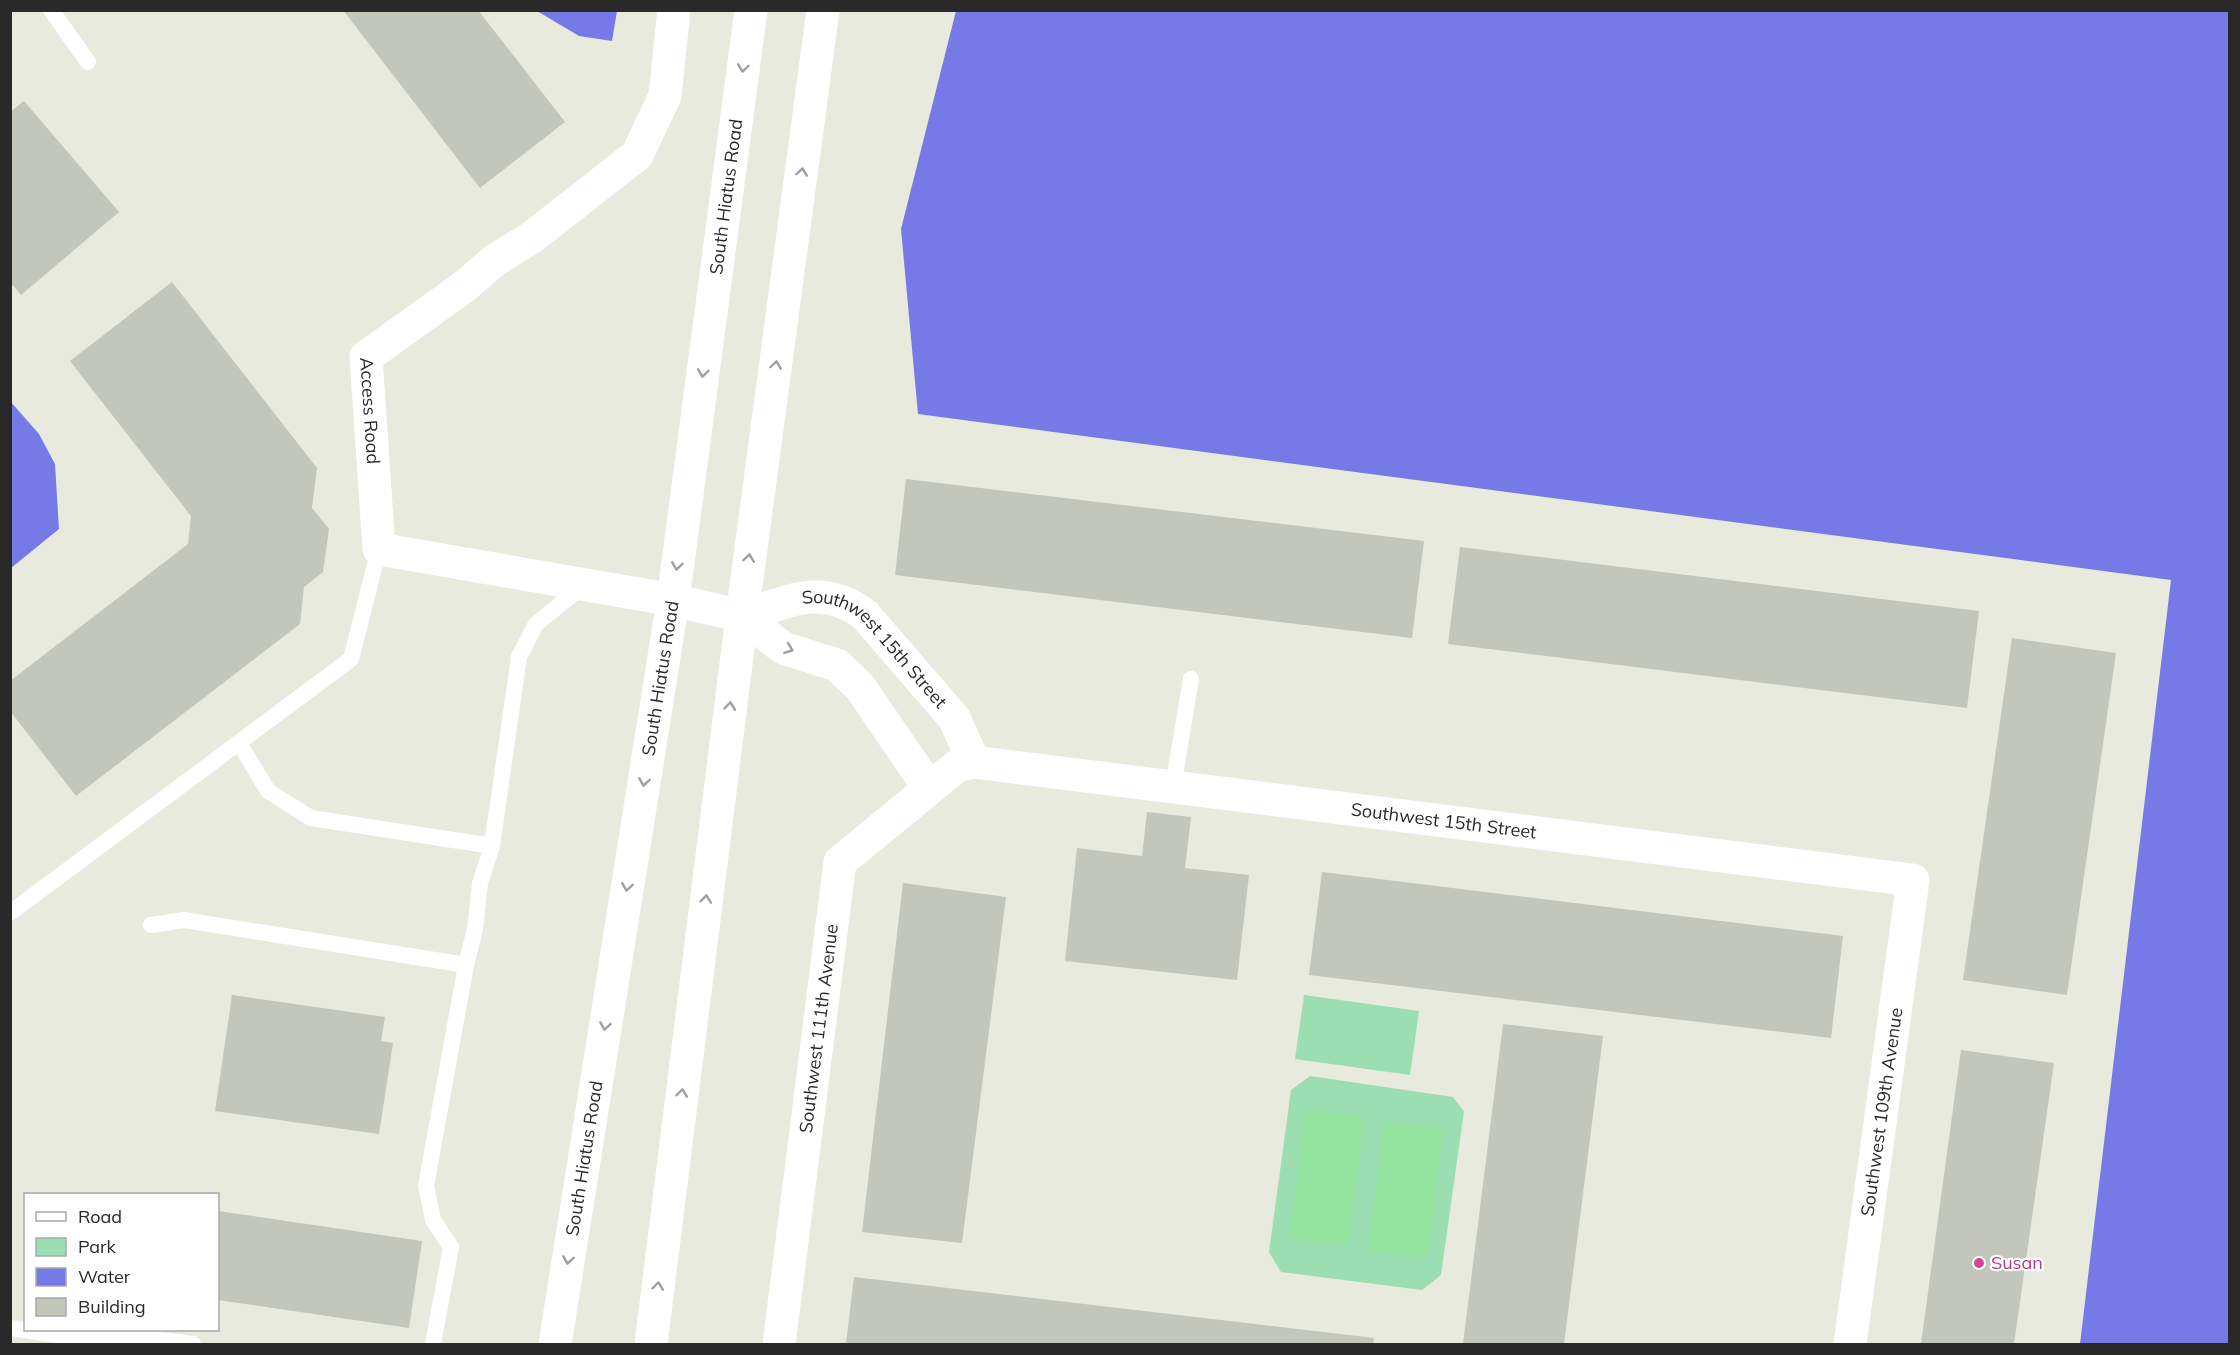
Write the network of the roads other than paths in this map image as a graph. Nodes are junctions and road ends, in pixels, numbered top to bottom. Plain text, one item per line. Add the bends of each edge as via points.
1 (51, 10) edge
2 (674, 10) edge
3 (751, 10) edge
4 (823, 10) edge
5 (87, 62) dead end
6 (379, 549) junction
7 (584, 585) junction
8 (673, 600) junction
9 (742, 616) junction
10 (1191, 680) dead end
11 (239, 743) junction
12 (966, 764) junction
13 (1173, 787) junction
14 (928, 789) junction
15 (492, 846) junction
16 (1913, 880) joint
17 (10, 913) edge
18 (151, 925) dead end
19 (466, 965) junction
20 (30, 1331) edge
21 (193, 1344) edge
22 (433, 1344) edge
23 (555, 1344) edge
24 (651, 1344) edge
25 (779, 1344) edge
26 (1850, 1344) edge

1 - 5 lane
2 - 6 street, Access Road via 665,96 637,155 531,238 495,260 366,357
3 -> 8 street, South Hiatus Road
9 -> 4 street
6 - 7 street
6 - 11 lane via 351,659
7 - 8 street
7 - 15 lane via 536,624 519,657
8 - 9 street, Southwest 15th Street
8 -> 23 street, South Hiatus Road
9 - 12 street, Southwest 15th Street via 807,595 850,604 865,615 954,718
9 -> 14 street, Southwest 15th Street via 783,648 837,665 860,687
24 -> 9 street
10 - 13 lane
11 - 15 lane via 268,791 311,818
11 - 17 lane
12 - 13 street, Southwest 15th Street
12 - 14 street, Southwest 111th Avenue
13 - 16 street, Southwest 15th Street
14 - 25 street, Southwest 111th Avenue via 840,861
15 - 19 lane via 480,883
16 - 26 street, Southwest 109th Avenue
18 - 19 lane via 184,920
19 - 22 lane via 426,1186 433,1220 451,1247
20 - 21 lane via 84,1339 155,1339

